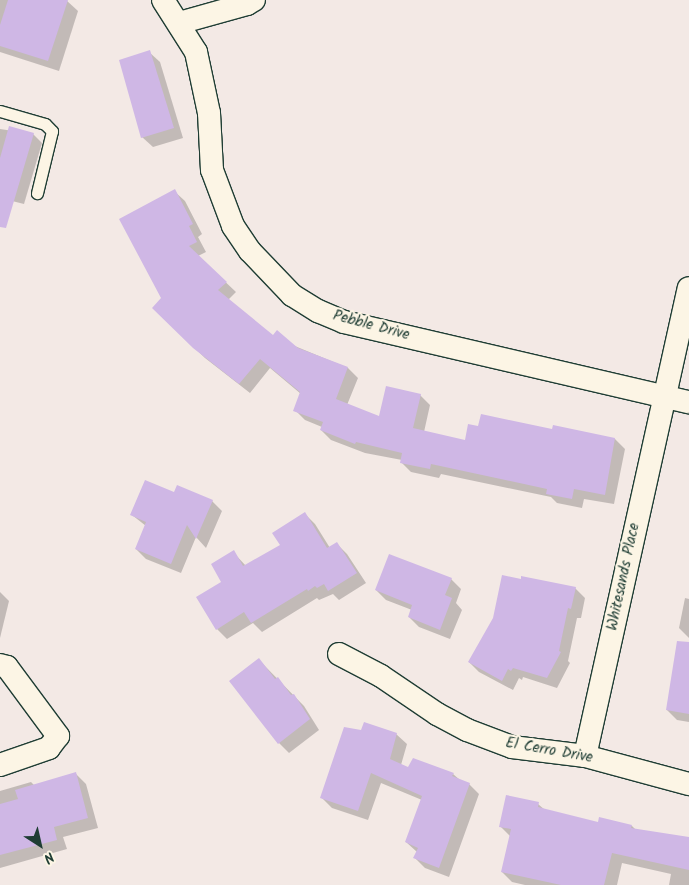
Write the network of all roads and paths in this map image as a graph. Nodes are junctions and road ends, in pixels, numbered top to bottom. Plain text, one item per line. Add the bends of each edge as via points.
1 (163, 0) edge
2 (254, 0) edge
3 (180, 23) junction
4 (0, 111) edge
5 (37, 194) dead end
6 (689, 288) edge
7 (664, 397) junction
8 (689, 402) edge
9 (339, 654) dead end
10 (0, 665) edge
11 (585, 756) junction
12 (0, 764) edge
13 (689, 784) edge

1 - 3 street, Pebble Drive
2 - 3 street
3 - 7 street, Pebble Drive via 198,60 209,113 212,170 220,198 250,251 292,295 344,322
4 - 5 lane via 45,124 52,131
6 - 7 street, Whitesands Place
7 - 8 street, Pebble Drive
7 - 11 street, Whitesands Place
9 - 11 street, El Cerro Drive via 381,676 467,730 512,747
10 - 12 street via 7,667 58,736 49,748
11 - 13 street, El Cerro Drive

